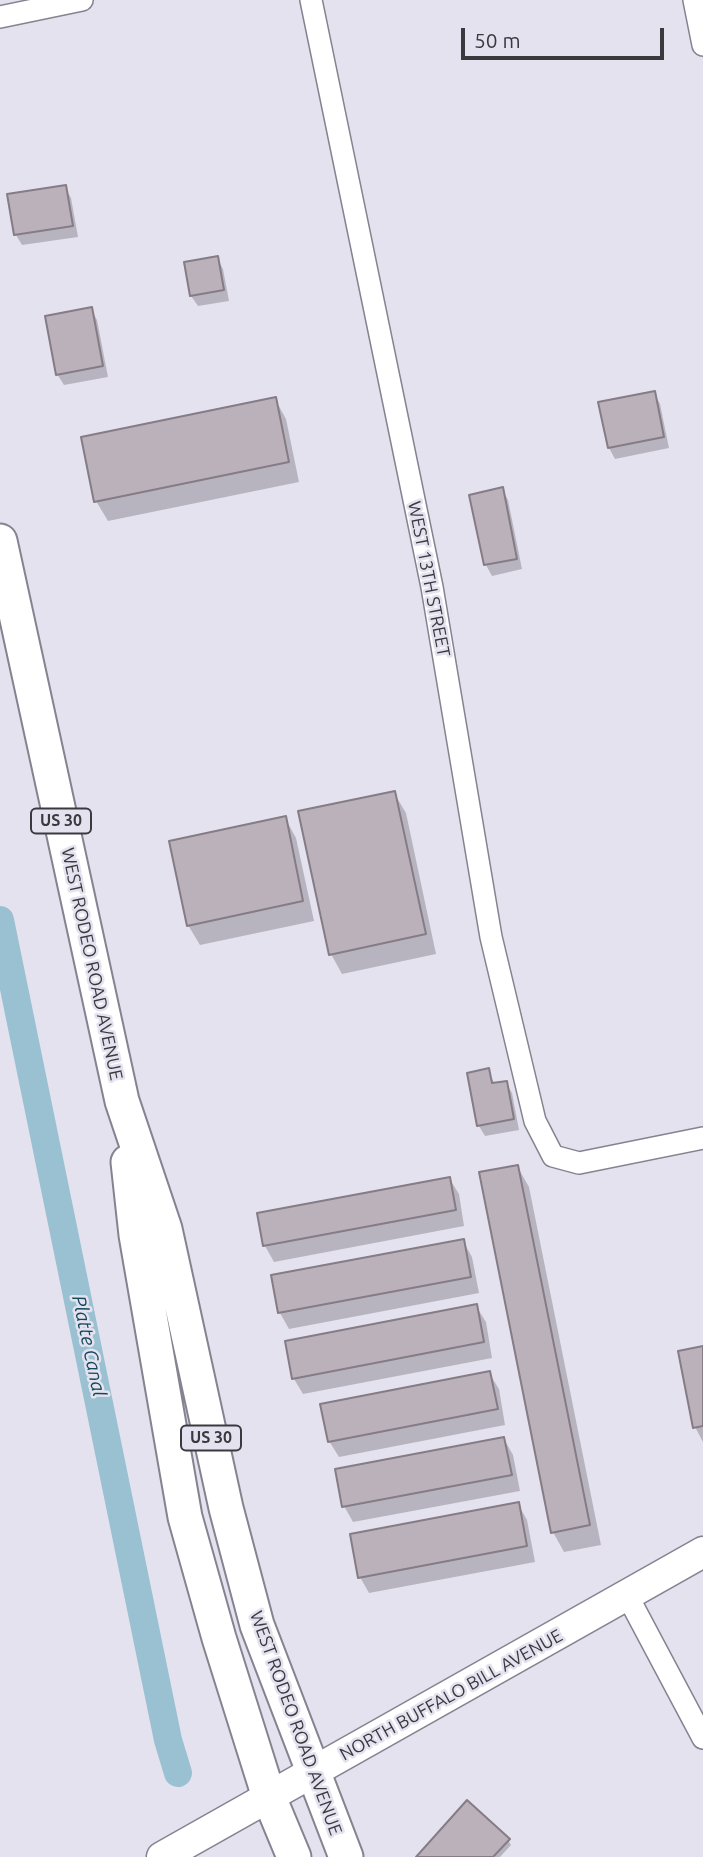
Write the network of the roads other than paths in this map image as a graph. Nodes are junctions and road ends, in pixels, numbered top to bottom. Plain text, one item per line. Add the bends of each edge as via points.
1 (82, 0) edge
2 (311, 0) edge
3 (694, 0) edge
4 (0, 17) edge
5 (703, 45) edge
6 (0, 541) edge
7 (122, 1101) junction
8 (703, 1138) edge
9 (703, 1552) edge
10 (627, 1595) junction
11 (703, 1738) edge
12 (314, 1772) junction
13 (269, 1797) junction
14 (162, 1857) edge
15 (294, 1857) edge
16 (346, 1857) edge

1 - 4 street
2 - 8 street, WEST 13TH STREET via 432,587 491,937 535,1121 553,1156 579,1163
3 - 5 street
6 - 7 main road, WEST RODEO ROAD AVENUE / US 30
7 - 12 main road, WEST RODEO ROAD AVENUE / US 30 via 165,1229 226,1508 257,1625
7 - 13 main road, WEST RODEO ROAD AVENUE / US 30 via 136,1235 185,1517
9 - 10 street, NORTH BUFFALO BILL AVENUE
10 - 11 street
10 - 12 street, NORTH BUFFALO BILL AVENUE
12 - 13 street, NORTH BUFFALO BILL AVENUE
12 - 16 main road, WEST RODEO ROAD AVENUE / US 30
13 - 14 street, NORTH BUFFALO BILL AVENUE
13 - 15 main road, WEST RODEO ROAD AVENUE / US 30

